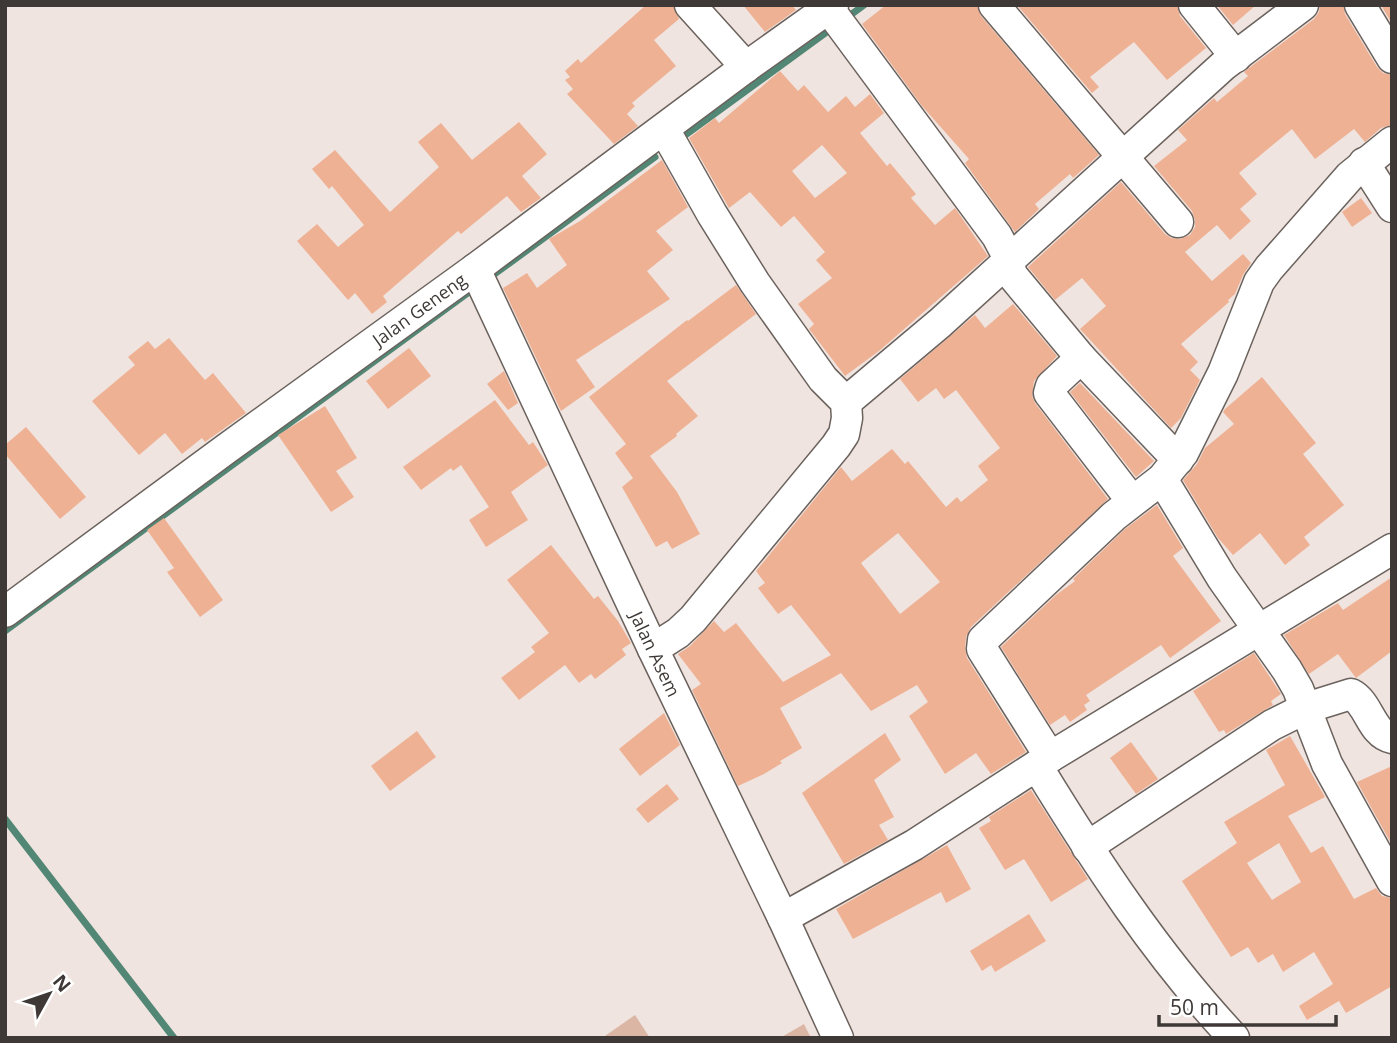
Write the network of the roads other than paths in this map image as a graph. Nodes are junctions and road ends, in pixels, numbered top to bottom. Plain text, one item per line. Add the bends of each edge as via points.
1 (690, 5) edge
2 (994, 5) edge
3 (1303, 5) edge
4 (1360, 5) edge
5 (1187, 8) edge
6 (836, 16) edge
7 (1236, 57) junction
8 (1392, 58) edge
9 (746, 67) junction
10 (664, 129) junction
11 (1392, 142) edge
12 (1124, 157) junction
13 (1364, 163) junction
14 (1392, 206) edge
15 (1178, 222) dead end
16 (1008, 260) junction
17 (475, 269) junction
18 (1081, 358) junction
19 (846, 402) junction
20 (1170, 469) junction
21 (1132, 501) junction
22 (1392, 549) edge
23 (5, 612) edge
24 (1258, 630) junction
25 (653, 649) junction
26 (1306, 708) junction
27 (1392, 738) edge
28 (1044, 761) junction
29 (1087, 847) junction
30 (1392, 881) edge
31 (783, 918) junction
32 (838, 1038) edge
33 (1234, 1038) edge

1 - 9 street
2 - 12 street
3 - 7 street
4 - 8 street
5 - 7 street
6 - 9 street, Jalan Geneng
6 - 16 street via 997,236
7 - 12 street
9 - 10 street, Jalan Geneng
10 - 17 street, Jalan Geneng
10 - 19 street via 755,283 823,379
11 - 13 street
12 - 15 street
12 - 16 street
13 - 14 street
13 - 20 street via 1259,282 1223,373
16 - 18 street via 1016,280
16 - 19 street
17 - 23 street, Jalan Geneng
17 - 25 street, Jalan Asem
18 - 20 street
18 - 21 street via 1049,393
19 - 25 street via 844,434 826,458 693,619
20 - 21 street
20 - 24 street via 1222,578
21 - 28 street via 981,645
22 - 24 street
24 - 26 street via 1287,670
24 - 28 street
25 - 31 street, Jalan Asem
26 - 27 street via 1351,694 1381,733
26 - 29 street via 1238,746
26 - 30 street via 1327,764
28 - 29 street
28 - 31 street via 914,845
29 - 33 street via 1154,941
31 - 32 street, Jalan Asem

